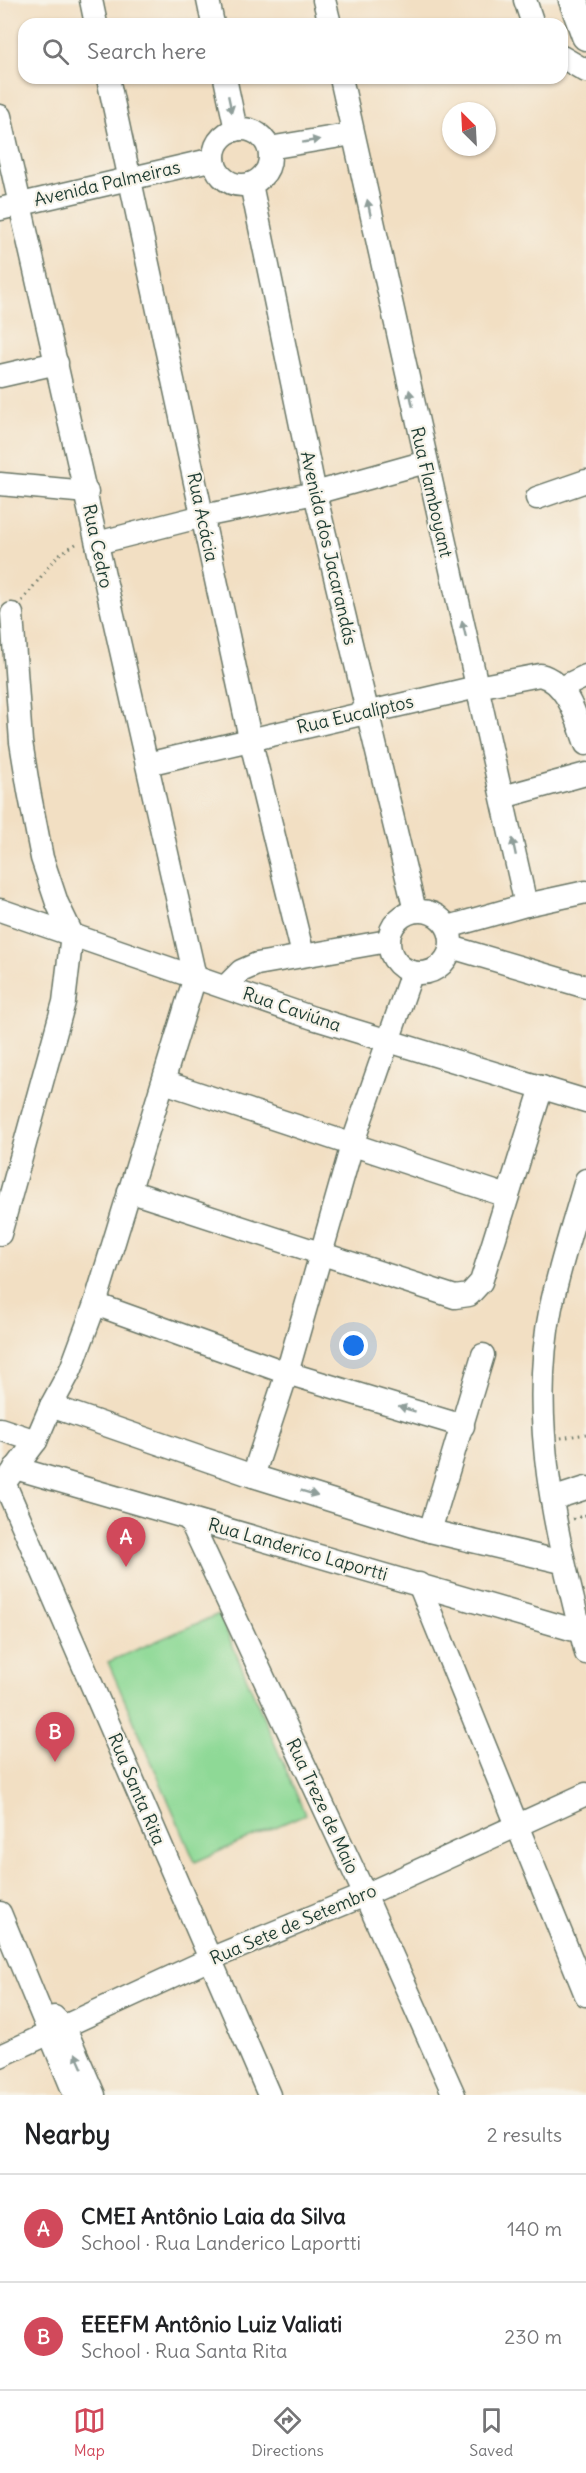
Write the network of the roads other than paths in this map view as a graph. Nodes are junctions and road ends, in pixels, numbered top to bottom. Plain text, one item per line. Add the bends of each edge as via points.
1 (91, 0) edge
2 (208, 0) edge
3 (324, 0) edge
4 (525, 0) edge
5 (95, 18) edge
6 (212, 18) edge
7 (328, 18) edge
8 (531, 18) edge
9 (568, 60) edge
10 (586, 71) edge
11 (109, 84) edge
12 (226, 84) edge
13 (342, 84) edge
14 (0, 116) edge
15 (236, 130) junction
16 (353, 134) junction
17 (269, 148) junction
18 (214, 159) junction
19 (130, 177) junction
20 (251, 184) junction
21 (10, 206) edge
22 (57, 363) junction
23 (0, 376) edge
24 (426, 462) junction
25 (586, 481) edge
26 (0, 484) edge
27 (87, 492) junction
28 (315, 493) junction
29 (537, 498) dead end
30 (202, 516) junction
31 (96, 537) junction
32 (6, 619) edge
33 (586, 676) edge
34 (477, 687) junction
35 (561, 688) junction
36 (365, 712) junction
37 (250, 738) junction
38 (586, 744) edge
39 (147, 764) junction
40 (586, 774) edge
41 (503, 797) junction
42 (586, 892) edge
43 (526, 904) junction
44 (0, 910) edge
45 (414, 911) junction
46 (72, 934) junction
47 (450, 937) junction
48 (388, 941) junction
49 (303, 955) junction
50 (412, 972) junction
51 (195, 977) junction
52 (226, 986) junction
53 (586, 987) edge
54 (388, 1041) junction
55 (164, 1082) junction
56 (542, 1087) junction
57 (586, 1101) edge
58 (352, 1145) junction
59 (586, 1180) edge
60 (129, 1191) junction
61 (507, 1196) junction
62 (0, 1234) edge
63 (321, 1251) junction
64 (95, 1304) junction
65 (483, 1355) dead end
66 (287, 1373) junction
67 (51, 1406) junction
68 (463, 1426) junction
69 (0, 1429) edge
70 (36, 1441) junction
71 (253, 1476) junction
72 (7, 1480) edge
73 (586, 1488) edge
74 (552, 1499) junction
75 (189, 1518) junction
76 (430, 1531) junction
77 (562, 1562) junction
78 (419, 1584) junction
79 (580, 1603) edge
80 (583, 1642) edge
81 (586, 1794) edge
82 (515, 1825) junction
83 (365, 1894) junction
84 (0, 1913) edge
85 (210, 1959) junction
86 (586, 1995) edge
87 (57, 2032) junction
88 (0, 2056) edge
89 (75, 2095) edge
90 (94, 2095) edge
91 (269, 2095) edge
92 (454, 2095) edge

1 - 5 street
2 - 6 street
3 - 7 street
4 - 8 street
9 - 10 street
11 - 19 street, Rua Acácia
12 -> 15 street
13 - 16 street, Rua Flamboyant
14 - 21 street, Rua Cedro
15 - 17 street via 254,131
15 - 18 street via 220,140
17 -> 16 street
24 -> 16 street, Rua Flamboyant
17 - 20 street via 268,170
18 - 19 street, Avenida Palmeiras
18 - 20 street via 224,179 240,186
19 - 21 street, Avenida Palmeiras
19 - 30 street, Rua Acácia
20 - 28 street, Avenida dos Jacarandás
21 - 22 street, Rua Cedro
22 - 23 street
22 - 27 street, Rua Cedro
24 - 28 street
34 -> 24 street, Rua Flamboyant
25 - 29 street
26 - 27 street
27 - 31 street, Rua Cedro
28 - 30 street
28 - 36 street, Avenida dos Jacarandás
30 - 31 street
30 - 37 street, Rua Acácia
31 - 39 street, Rua Cedro
32 - 46 street via 28,791 42,858
33 - 35 street
34 - 35 street, Rua Eucalíptos via 540,675 551,678
34 - 36 street, Rua Eucalíptos
34 - 41 street, Rua Flamboyant
35 - 38 street
36 - 37 street, Rua Eucalíptos
36 - 45 street, Avenida dos Jacarandás
37 - 39 street, Rua Eucalíptos
37 - 49 street, Rua Acácia
39 - 51 street, Rua Cedro
40 - 41 street
43 -> 41 street, Rua Flamboyant
42 - 43 street
43 - 47 street
44 - 46 street, Rua Caviúna
45 - 47 street via 434,913
45 - 48 street via 396,921
46 - 51 street, Rua Caviúna
46 - 62 street via 64,1002
47 - 50 street via 441,965 433,971
47 - 53 street
48 - 49 street
48 - 50 street via 395,961
49 - 52 street via 257,964 241,971
50 - 54 street
51 - 52 street, Rua Caviúna
51 - 55 street
52 - 54 street, Rua Caviúna
54 - 56 street, Rua Caviúna
54 - 58 street
55 - 58 street
55 - 60 street
56 - 57 street, Rua Caviúna
56 - 61 street
58 - 61 street
58 - 63 street
59 - 74 street via 551,1308 544,1440
60 - 63 street
60 - 64 street
61 - 63 street via 481,1282 469,1295 455,1297
63 - 66 street
64 - 66 street
64 - 67 street via 71,1369
65 - 68 street
68 -> 66 street
66 - 71 street
67 - 70 street
67 - 71 street
68 - 76 street
69 - 70 street
70 - 72 street
71 -> 76 street
72 - 75 street, Rua Landerico Laportti
72 - 85 street, Rua Santa Rita
73 - 74 street
74 - 77 street
75 - 78 street, Rua Landerico Laportti
75 - 83 street, Rua Treze de Maio
76 - 77 street
77 - 79 street
78 - 80 street, Rua Landerico Laportti
78 - 82 street
79 - 80 street
81 - 82 street, Rua Sete de Setembro
82 - 83 street, Rua Sete de Setembro
82 - 86 street
83 - 85 street, Rua Sete de Setembro
83 - 92 street, Rua Treze de Maio
84 - 87 street via 33,1994
85 - 87 street, Rua Sete de Setembro
85 - 91 street, Rua Santa Rita
87 - 88 street, Rua Sete de Setembro
87 - 89 street
90 -> 87 street

